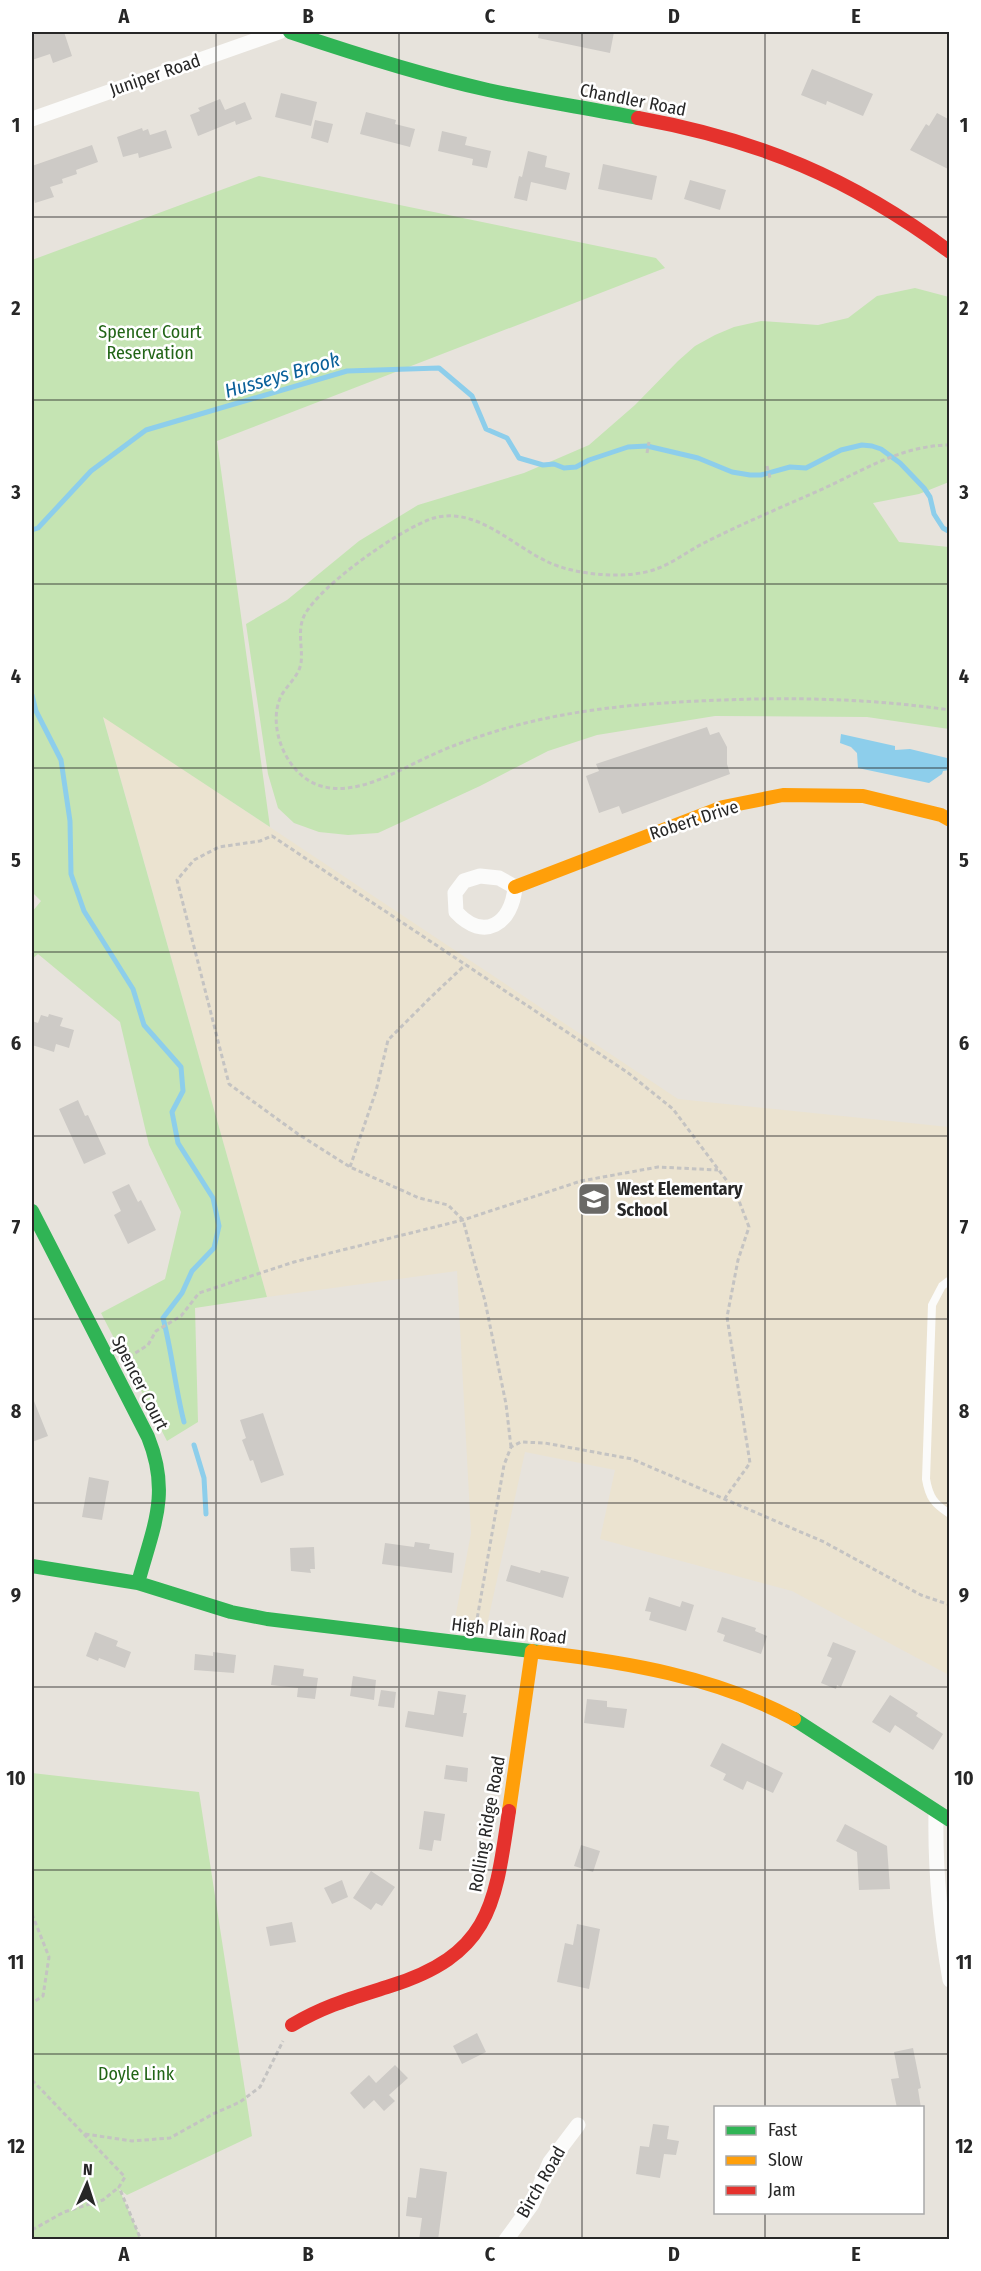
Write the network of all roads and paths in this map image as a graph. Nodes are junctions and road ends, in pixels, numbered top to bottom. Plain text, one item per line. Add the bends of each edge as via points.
1 (279, 32) edge
2 (290, 32) edge
3 (32, 119) edge
4 (950, 252) edge
5 (649, 442) dead end
6 (950, 445) edge
7 (647, 453) dead end
8 (767, 466) dead end
9 (770, 478) dead end
10 (950, 710) edge
11 (950, 820) edge
12 (515, 887) dead end
13 (465, 965) junction
14 (350, 1167) junction
15 (718, 1170) junction
16 (32, 1211) edge
17 (464, 1220) junction
18 (950, 1280) edge
19 (148, 1345) dead end
20 (511, 1447) junction
21 (725, 1498) junction
22 (950, 1514) edge
23 (32, 1566) edge
24 (138, 1583) junction
25 (950, 1605) edge
26 (472, 1645) junction
27 (532, 1651) junction
28 (943, 1816) edge
29 (32, 1914) edge
30 (950, 1980) edge
31 (32, 2003) edge
32 (292, 2025) joint
33 (32, 2080) edge
34 (578, 2125) dead end
35 (85, 2134) junction
36 (118, 2187) junction
37 (32, 2230) edge
38 (141, 2240) edge
39 (506, 2240) edge

1 - 3 street, Juniper Road
2 - 4 street, Chandler Road via 436,78 751,144 836,178 893,211
5 - 7 path
6 - 10 path via 907,451 706,542 660,567 636,573 594,573 551,564 492,529 459,518 439,517 422,523 361,560 305,615 300,664 280,698 277,723 290,763 304,778 341,789 487,734 601,708 796,697 858,699
8 - 9 path
11 - 12 street, Robert Drive via 863,796 783,795 723,807
13 - 14 path via 388,1040 376,1091
13 - 14 path via 272,836 219,847 194,860 177,880 229,1084
13 - 15 path via 627,1072 673,1109
14 - 17 path via 419,1198 448,1205
15 - 17 path via 658,1167 581,1181
15 - 21 path via 736,1193 749,1227 727,1317 750,1463
16 - 24 street, Spencer Court via 148,1437 158,1467 158,1502
17 - 19 path via 294,1262 199,1293 181,1316 156,1331
17 - 20 path via 485,1301
18 - 22 lane via 932,1305 926,1479 936,1506
20 - 21 path via 521,1442 545,1443 632,1459
20 - 26 path via 504,1465
21 - 25 path via 824,1542 921,1595
23 - 24 street, High Plain Road
24 - 26 street, High Plain Road via 267,1620
26 - 27 street, High Plain Road
27 - 28 street, High Plain Road via 605,1661 692,1680 768,1706 848,1752
27 - 32 street, Rolling Ridge Road via 500,1872 491,1905 475,1936 446,1963 428,1973 322,2007
28 - 30 street via 935,1856
29 - 31 path via 49,1957 43,1996
32 - 35 path via 260,2087 240,2102 170,2138 132,2141
33 - 35 path
34 - 39 street, Birch Road via 550,2162 532,2204
35 - 36 path via 125,2177
36 - 37 path via 103,2200 64,2212
36 - 38 path

